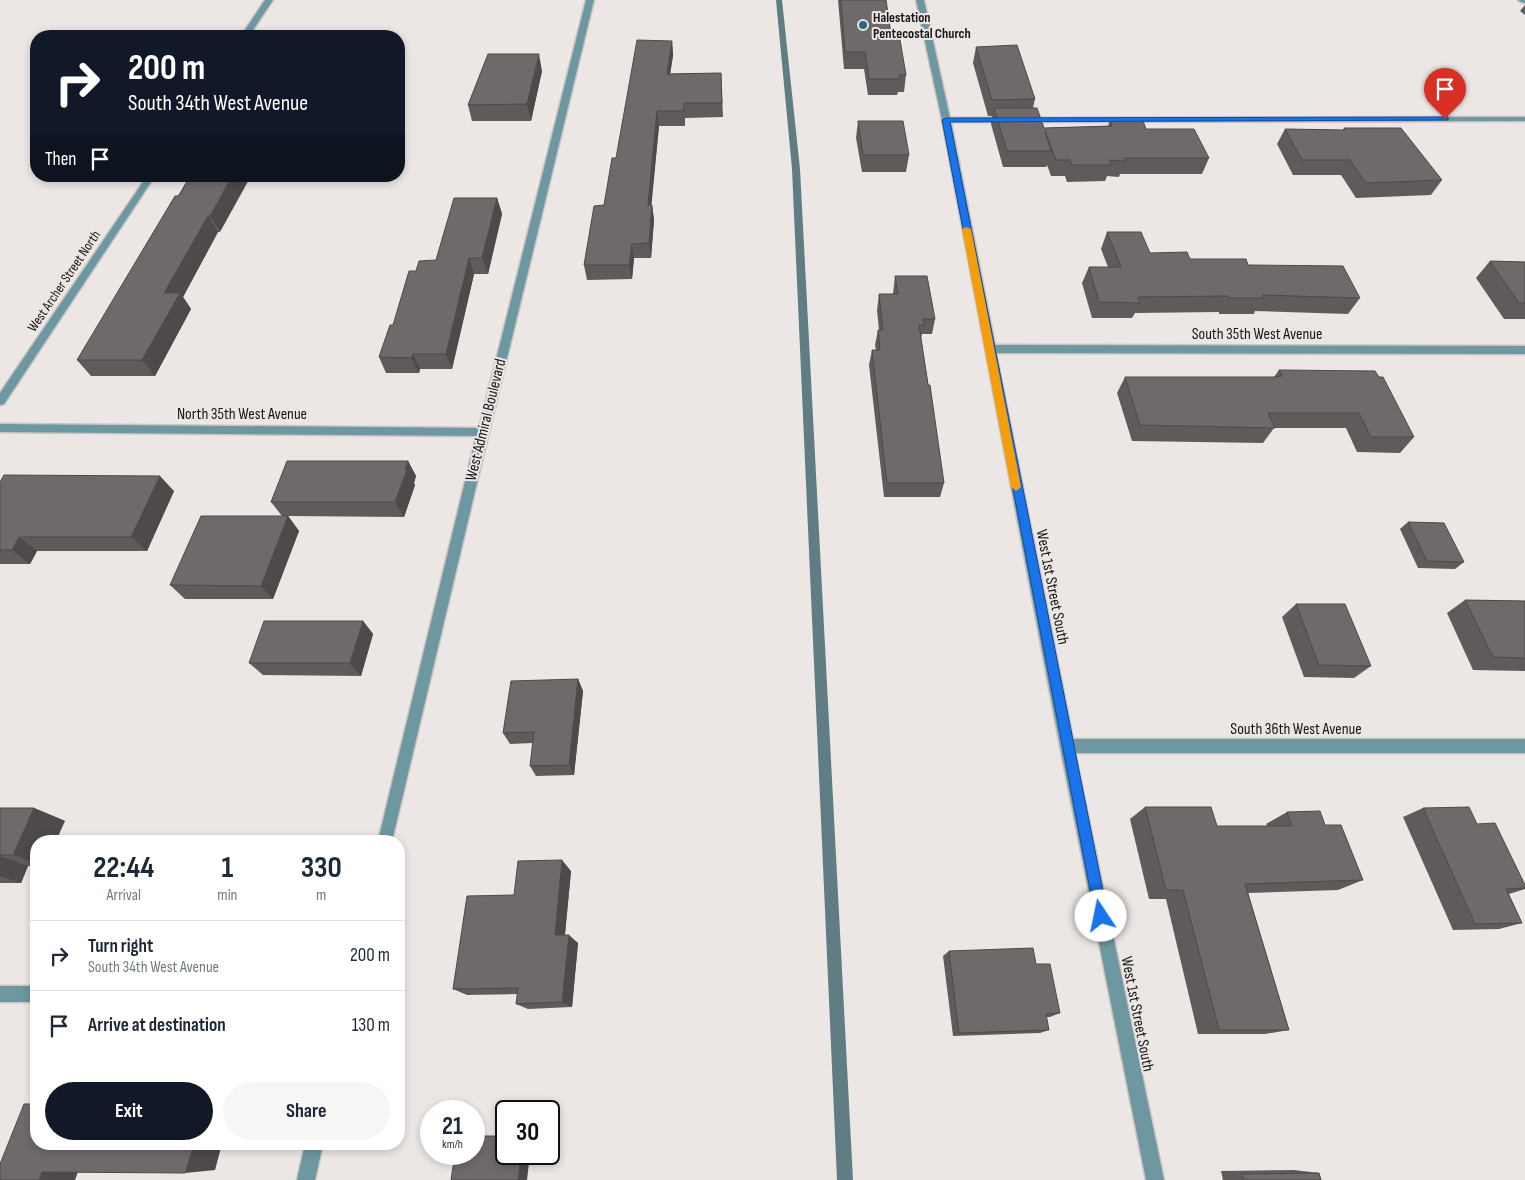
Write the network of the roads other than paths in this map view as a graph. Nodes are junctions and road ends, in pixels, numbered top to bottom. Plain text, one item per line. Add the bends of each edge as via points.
1 (269, 0) edge
2 (590, 0) edge
3 (920, 0) edge
4 (248, 30) edge
5 (1525, 119) edge
6 (946, 120) junction
7 (147, 182) edge
8 (989, 349) junction
9 (1525, 350) edge
10 (0, 401) edge
11 (0, 428) edge
12 (483, 432) junction
13 (1067, 746) junction
14 (1525, 746) edge
15 (386, 835) edge
16 (0, 994) edge
17 (30, 994) edge
18 (313, 1150) edge
19 (306, 1180) edge
20 (1154, 1180) edge

1 - 4 street
2 - 12 street, West Admiral Boulevard
3 - 6 street, West 1st Street South
5 - 6 street
6 - 8 street, West 1st Street South
7 - 10 street, West Archer Street North
8 - 9 street, South 35th West Avenue
8 - 13 street, West 1st Street South
11 - 12 street, North 35th West Avenue
12 - 15 street, West Admiral Boulevard
13 - 14 street, South 36th West Avenue
13 - 20 street, West 1st Street South
16 - 17 street
18 - 19 street

